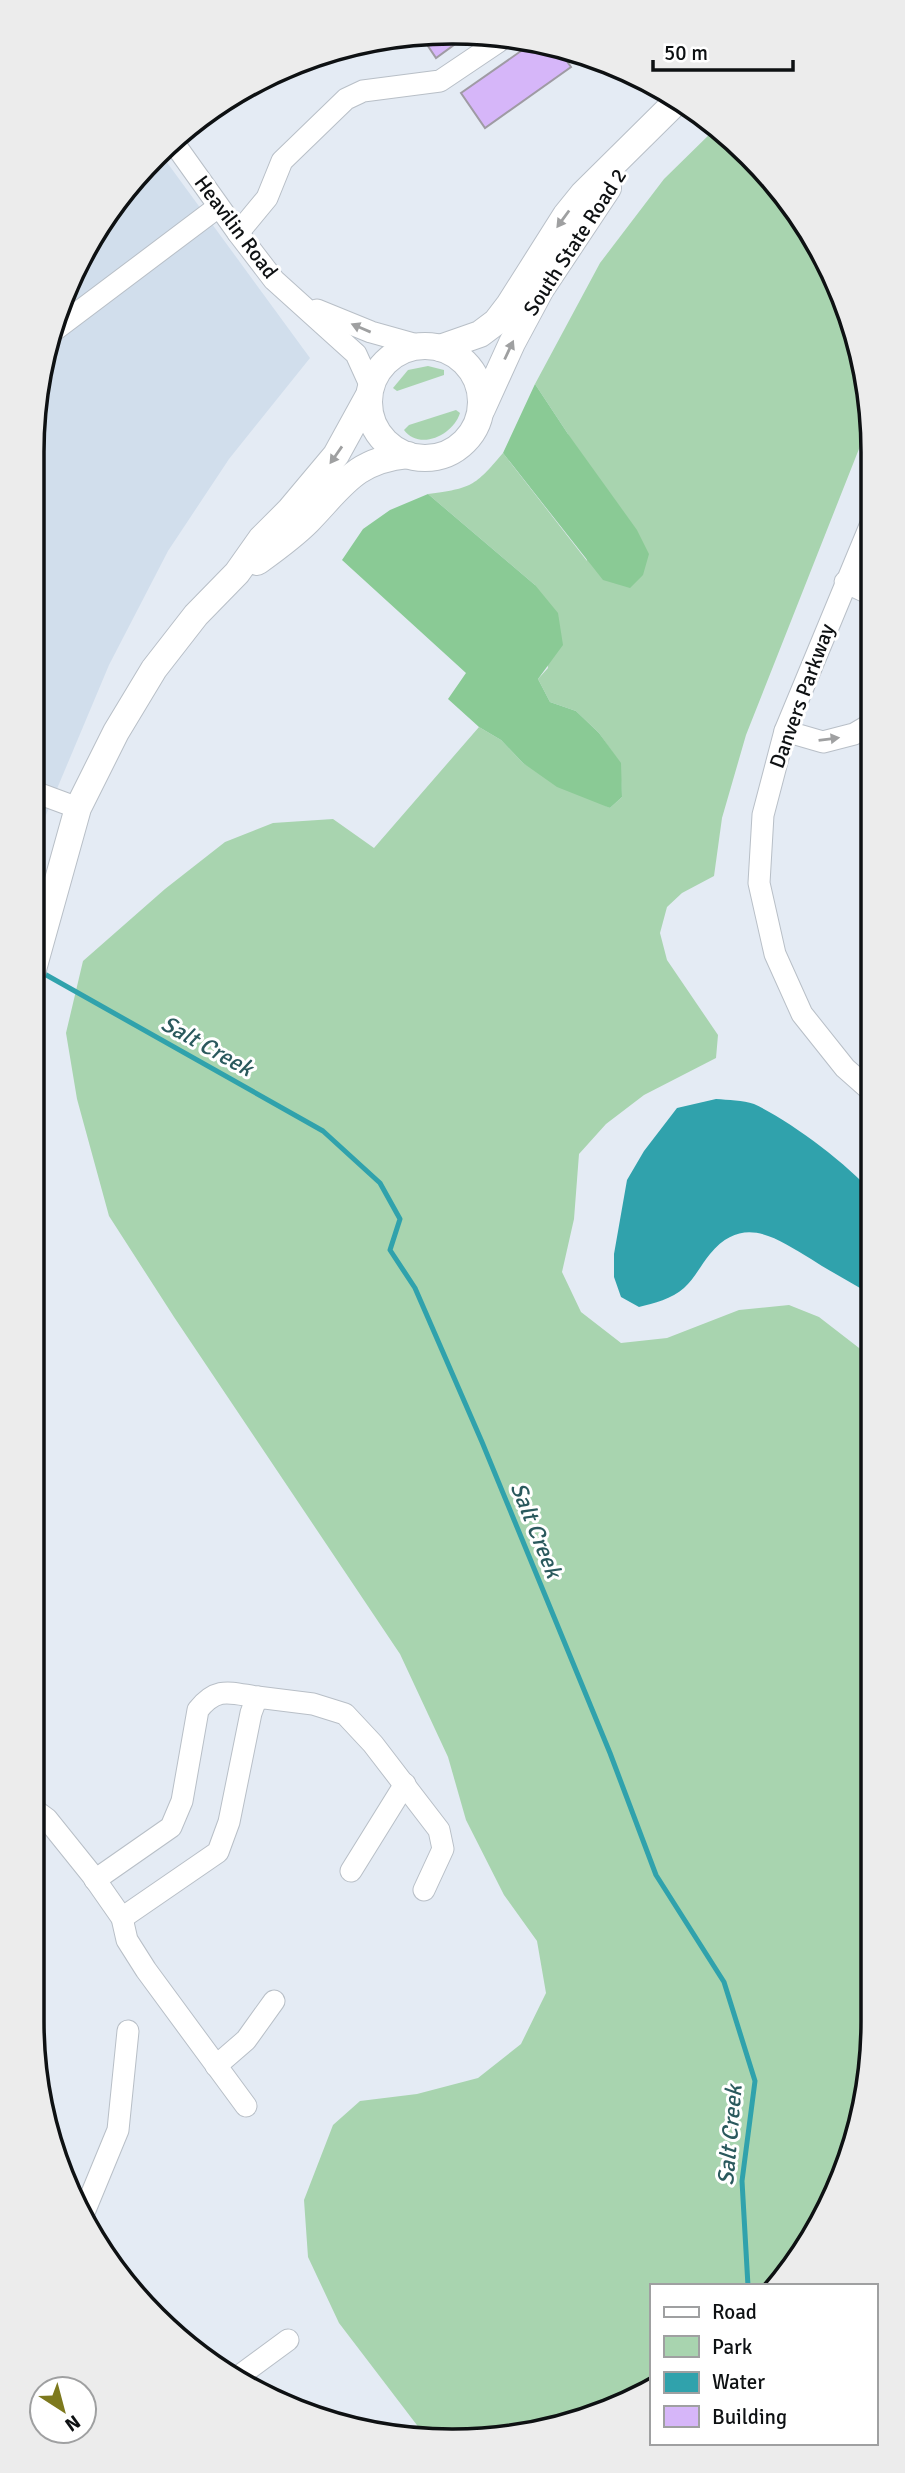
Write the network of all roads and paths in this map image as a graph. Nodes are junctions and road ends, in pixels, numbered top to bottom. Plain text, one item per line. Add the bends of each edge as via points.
1 (492, 46) edge
2 (670, 108) edge
3 (178, 149) edge
4 (218, 206) junction
5 (238, 233) junction
6 (302, 303) junction
7 (65, 322) edge
8 (431, 347) junction
9 (370, 391) junction
10 (480, 412) junction
11 (408, 455) junction
12 (861, 546) edge
13 (237, 573) junction
14 (845, 582) junction
15 (861, 590) edge
16 (861, 730) edge
17 (785, 731) junction
18 (44, 795) edge
19 (78, 808) junction
20 (44, 929) edge
21 (861, 1082) edge
22 (257, 1697) junction
23 (405, 1784) junction
24 (44, 1817) edge
25 (351, 1871) dead end
26 (95, 1880) junction
27 (424, 1890) dead end
28 (122, 1918) junction
29 (274, 2001) dead end
30 (128, 2031) dead end
31 (216, 2066) junction
32 (246, 2106) dead end
33 (88, 2204) edge
34 (288, 2340) dead end
35 (244, 2372) edge

1 - 5 street via 440,81 363,91 346,99 282,161 268,198
2 -> 8 main road, South State Road 2 via 575,204 496,322 470,338
10 -> 2 main road, South State Road 2 via 555,264
3 - 4 street, Heavilin Road
4 - 5 street, Heavilin Road
4 - 7 street
5 - 6 street, Heavilin Road via 274,279
8 -> 6 street, Heavilin Road via 371,332
6 - 9 street, Heavilin Road via 356,354
8 - 9 main road via 400,352 390,359
8 - 10 main road via 455,354 471,369 480,389
9 - 11 main road via 376,429 388,444
9 -> 13 main road via 330,463 261,539
10 - 11 main road via 471,433 451,452 432,457
11 - 13 main road via 379,460 355,472 295,533
12 - 14 street, Danvers Parkway
13 - 19 main road via 196,615 154,669
14 - 15 street
14 - 17 street, Danvers Parkway
17 -> 16 street via 823,742
17 - 21 street, Danvers Parkway via 763,816 759,883 775,954 802,1014
18 - 19 street
19 - 20 main road
22 - 23 street via 313,1704 345,1714
22 - 26 street via 229,1693 207,1698 198,1710 182,1801 172,1826
22 - 28 street via 218,1852
23 - 25 street
23 - 27 street via 439,1830 443,1849
24 - 26 street
26 - 28 street
28 - 31 street via 127,1940 146,1970
29 - 31 street via 246,2040
30 - 33 street via 118,2130
31 - 32 street
34 - 35 street

